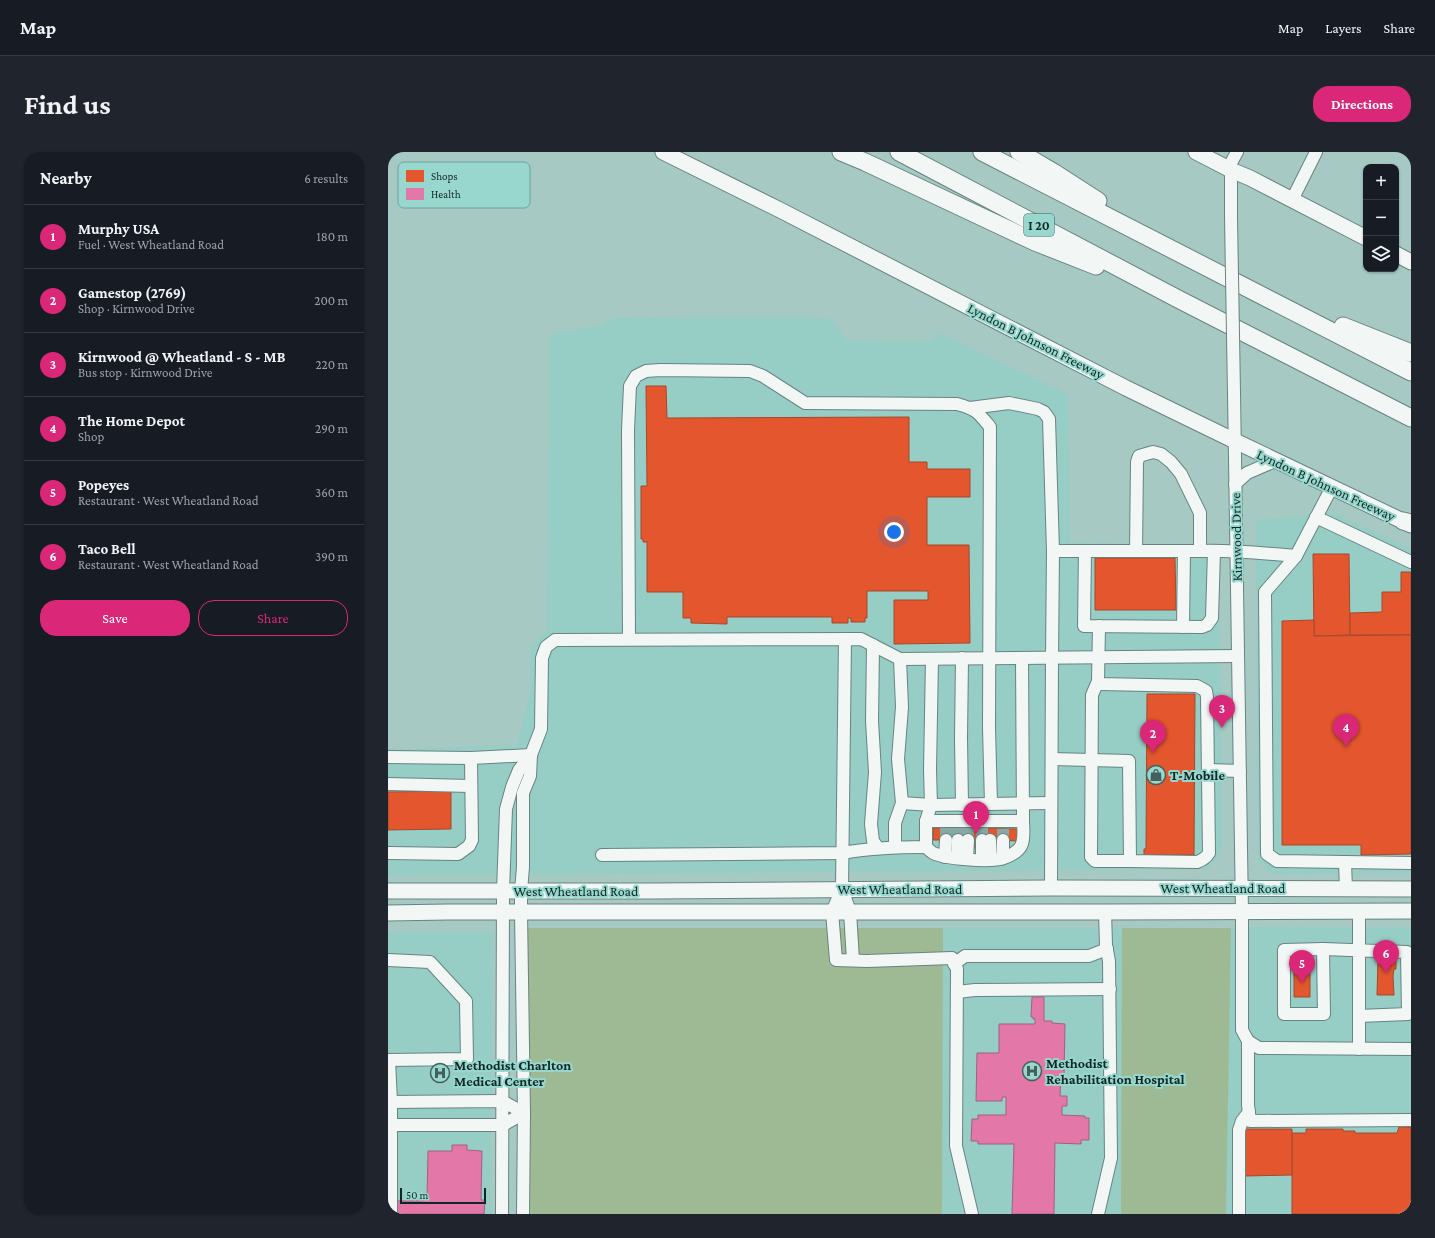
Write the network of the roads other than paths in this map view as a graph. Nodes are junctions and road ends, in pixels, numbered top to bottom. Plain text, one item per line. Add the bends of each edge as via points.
1 (663, 152) edge
2 (841, 152) edge
3 (899, 152) edge
4 (982, 152) edge
5 (1019, 152) edge
6 (1196, 152) edge
7 (1316, 152) edge
8 (1231, 159) edge
9 (1292, 200) junction
10 (1363, 236) edge
11 (1179, 253) junction
12 (1399, 256) edge
13 (1411, 262) edge
14 (1262, 295) junction
15 (1180, 300) junction
16 (1411, 353) edge
17 (1411, 372) edge
18 (1378, 401) junction
19 (970, 408) junction
20 (1411, 418) edge
21 (1411, 422) edge
22 (1235, 442) junction
23 (1275, 461) junction
24 (1235, 484) junction
25 (1332, 487) junction
26 (1316, 517) junction
27 (1408, 523) edge
28 (1214, 550) junction
29 (1236, 550) junction
30 (1053, 551) junction
31 (1085, 551) junction
32 (1136, 551) junction
33 (1184, 551) junction
34 (1200, 551) junction
35 (1296, 556) junction
36 (1411, 562) edge
37 (1099, 626) junction
38 (1183, 627) junction
39 (629, 639) junction
40 (845, 639) junction
41 (873, 645) junction
42 (1238, 656) junction
43 (1098, 657) junction
44 (962, 658) junction
45 (989, 658) junction
46 (1022, 658) junction
47 (1052, 658) junction
48 (900, 659) junction
49 (932, 659) junction
50 (1098, 681) junction
51 (531, 755) junction
52 (388, 757) edge
53 (471, 758) junction
54 (1052, 759) junction
55 (1092, 760) junction
56 (1208, 770) junction
57 (1240, 771) junction
58 (388, 784) edge
59 (471, 786) junction
60 (902, 803) junction
61 (1051, 803) junction
62 (991, 804) junction
63 (1022, 804) junction
64 (932, 805) junction
65 (962, 806) junction
66 (926, 821) junction
67 (1023, 821) junction
68 (957, 830) junction
69 (986, 830) junction
70 (1003, 830) junction
71 (895, 847) junction
72 (926, 847) junction
73 (878, 848) junction
74 (388, 853) edge
75 (842, 854) junction
76 (602, 855) dead end
77 (957, 858) junction
78 (992, 859) junction
79 (1130, 861) junction
80 (1345, 863) junction
81 (1411, 863) edge
82 (1051, 888) junction
83 (1242, 888) junction
84 (842, 889) junction
85 (1346, 889) junction
86 (1411, 889) edge
87 (388, 891) edge
88 (504, 891) junction
89 (521, 891) junction
90 (1359, 911) junction
91 (1411, 911) edge
92 (504, 912) junction
93 (521, 912) junction
94 (832, 912) junction
95 (850, 912) junction
96 (1105, 912) junction
97 (1242, 912) junction
98 (388, 913) edge
99 (1107, 949) junction
100 (1323, 949) junction
101 (1360, 951) junction
102 (1409, 952) edge
103 (388, 960) edge
104 (853, 960) junction
105 (954, 964) junction
106 (1110, 989) junction
107 (957, 992) junction
108 (1359, 1016) junction
109 (1248, 1041) junction
110 (1360, 1049) junction
111 (1411, 1050) edge
112 (388, 1060) edge
113 (502, 1101) junction
114 (390, 1102) edge
115 (1249, 1112) junction
116 (524, 1113) junction
117 (1411, 1120) edge
118 (389, 1125) edge
119 (503, 1125) junction
120 (390, 1214) edge
121 (502, 1214) edge
122 (523, 1214) edge
123 (972, 1214) edge
124 (1098, 1214) edge
125 (1239, 1214) edge

1 - 22 main road, Lyndon B Johnson Freeway
2 - 15 highway via 1035,242
3 - 15 highway, I 20
4 - 11 highway
5 - 11 highway
6 - 8 main road
7 - 9 street
8 - 9 main road via 1250,178
8 - 22 street, Kirnwood Drive, bridge
9 - 10 main road
11 - 14 highway
12 - 13 main road
14 - 16 highway
14 - 17 highway
15 - 18 highway, I 20
18 - 20 highway, I 20
18 - 21 highway
19 - 30 street via 1009,403 1038,409 1044,412 1049,420
19 - 39 street via 957,404 804,403 772,381 750,371 653,370 636,376 630,386 628,430
19 - 45 street via 990,427
22 - 23 main road, Lyndon B Johnson Freeway
22 - 24 street, Kirnwood Drive
23 - 24 street via 1247,473
23 - 25 main road, Lyndon B Johnson Freeway
24 - 29 street, Kirnwood Drive
25 - 26 street
25 - 27 main road, Lyndon B Johnson Freeway
26 - 35 street
26 - 36 street
28 - 29 street
28 - 34 street
28 - 38 street via 1212,618 1202,627
29 - 35 street
29 - 42 street, Kirnwood Drive
30 - 31 street
30 - 47 street
31 - 32 street
31 - 37 street via 1084,626
32 - 33 street
32 - 34 street via 1137,462 1139,456 1153,452 1161,454 1171,462 1200,513
33 - 34 street
33 - 38 street
35 - 80 street via 1265,592 1267,854 1277,861
37 - 38 street
37 - 43 street
39 - 40 street
39 - 51 street via 555,640 546,647 542,658 540,729
40 - 41 street via 861,639
40 - 75 street
41 - 48 street
41 - 73 street via 872,721 875,772 871,824 873,841
42 - 43 street
42 - 57 street, Kirnwood Drive
43 - 47 street
43 - 50 street
44 - 45 street
44 - 49 street
44 - 65 street
45 - 46 street
45 - 62 street
46 - 47 street
46 - 63 street
47 - 54 street
48 - 49 street
48 - 60 street via 902,707 898,759
49 - 64 street
50 - 55 street via 1092,696
50 - 56 street via 1100,684 1197,686 1206,691
51 - 53 street
51 - 88 street via 518,770 506,810
51 - 89 street via 530,776 523,793
52 - 53 street
53 - 59 street
54 - 55 street
54 - 61 street
55 - 79 street via 1091,858
55 - 79 street via 1129,760
56 - 57 street
56 - 79 street via 1209,852 1206,857 1197,862
57 - 83 street, Kirnwood Drive
58 - 59 street
59 - 74 street via 472,840 469,846 458,854
60 - 64 street
60 - 71 street via 895,823
61 - 63 street
61 - 82 street
62 - 63 street
62 - 65 street
63 - 67 street
64 - 65 street
64 - 66 street
66 - 68 street
66 - 72 street
67 - 70 street
67 - 78 street via 1021,847 1014,853
68 - 69 street
68 - 77 street
68 - 77 street
69 - 70 street
69 - 78 street
70 - 78 street
71 - 72 street
71 - 73 street
72 - 77 street via 933,853
73 - 75 street
75 - 76 street
75 - 84 street
77 - 78 street
80 - 81 street
80 - 85 street
82 - 83 main road, West Wheatland Road
82 - 84 main road, West Wheatland Road
83 - 85 main road, West Wheatland Road
83 - 97 street, Kirnwood Drive
84 - 89 main road, West Wheatland Road
84 - 94 street
84 - 95 street
85 - 86 main road, West Wheatland Road
87 - 88 main road, West Wheatland Road
88 - 89 main road, West Wheatland Road
88 - 92 street
89 - 93 street
90 - 91 main road, West Wheatland Road
90 - 97 main road, West Wheatland Road
90 - 101 street
92 - 93 main road, West Wheatland Road
92 - 98 main road, West Wheatland Road
92 - 113 street
93 - 94 main road, West Wheatland Road
93 - 116 street
94 - 95 main road, West Wheatland Road
94 - 104 street via 836,960
95 - 96 main road, West Wheatland Road
95 - 104 street
96 - 97 main road, West Wheatland Road
96 - 99 street
97 - 109 street, Kirnwood Drive via 1242,1030
99 - 105 street via 1089,956 965,956
99 - 106 street
100 - 100 street via 1324,1014 1284,1014 1284,950
100 - 101 street
101 - 102 street
101 - 108 street
102 - 108 street via 1408,1014
103 - 112 street via 430,962 466,1001 467,1059
104 - 105 street via 952,958
105 - 107 street via 957,969
106 - 107 street
106 - 124 street via 1111,1158
107 - 123 street via 956,1146
108 - 110 street
109 - 110 street via 1259,1048
109 - 115 street, Kirnwood Drive
110 - 111 street
112 - 114 street
113 - 114 street
113 - 116 street
113 - 119 street
114 - 118 street
115 - 117 street via 1250,1121
115 - 125 street via 1239,1130
116 - 119 street
116 - 122 street
118 - 119 street
118 - 120 street
119 - 121 street

